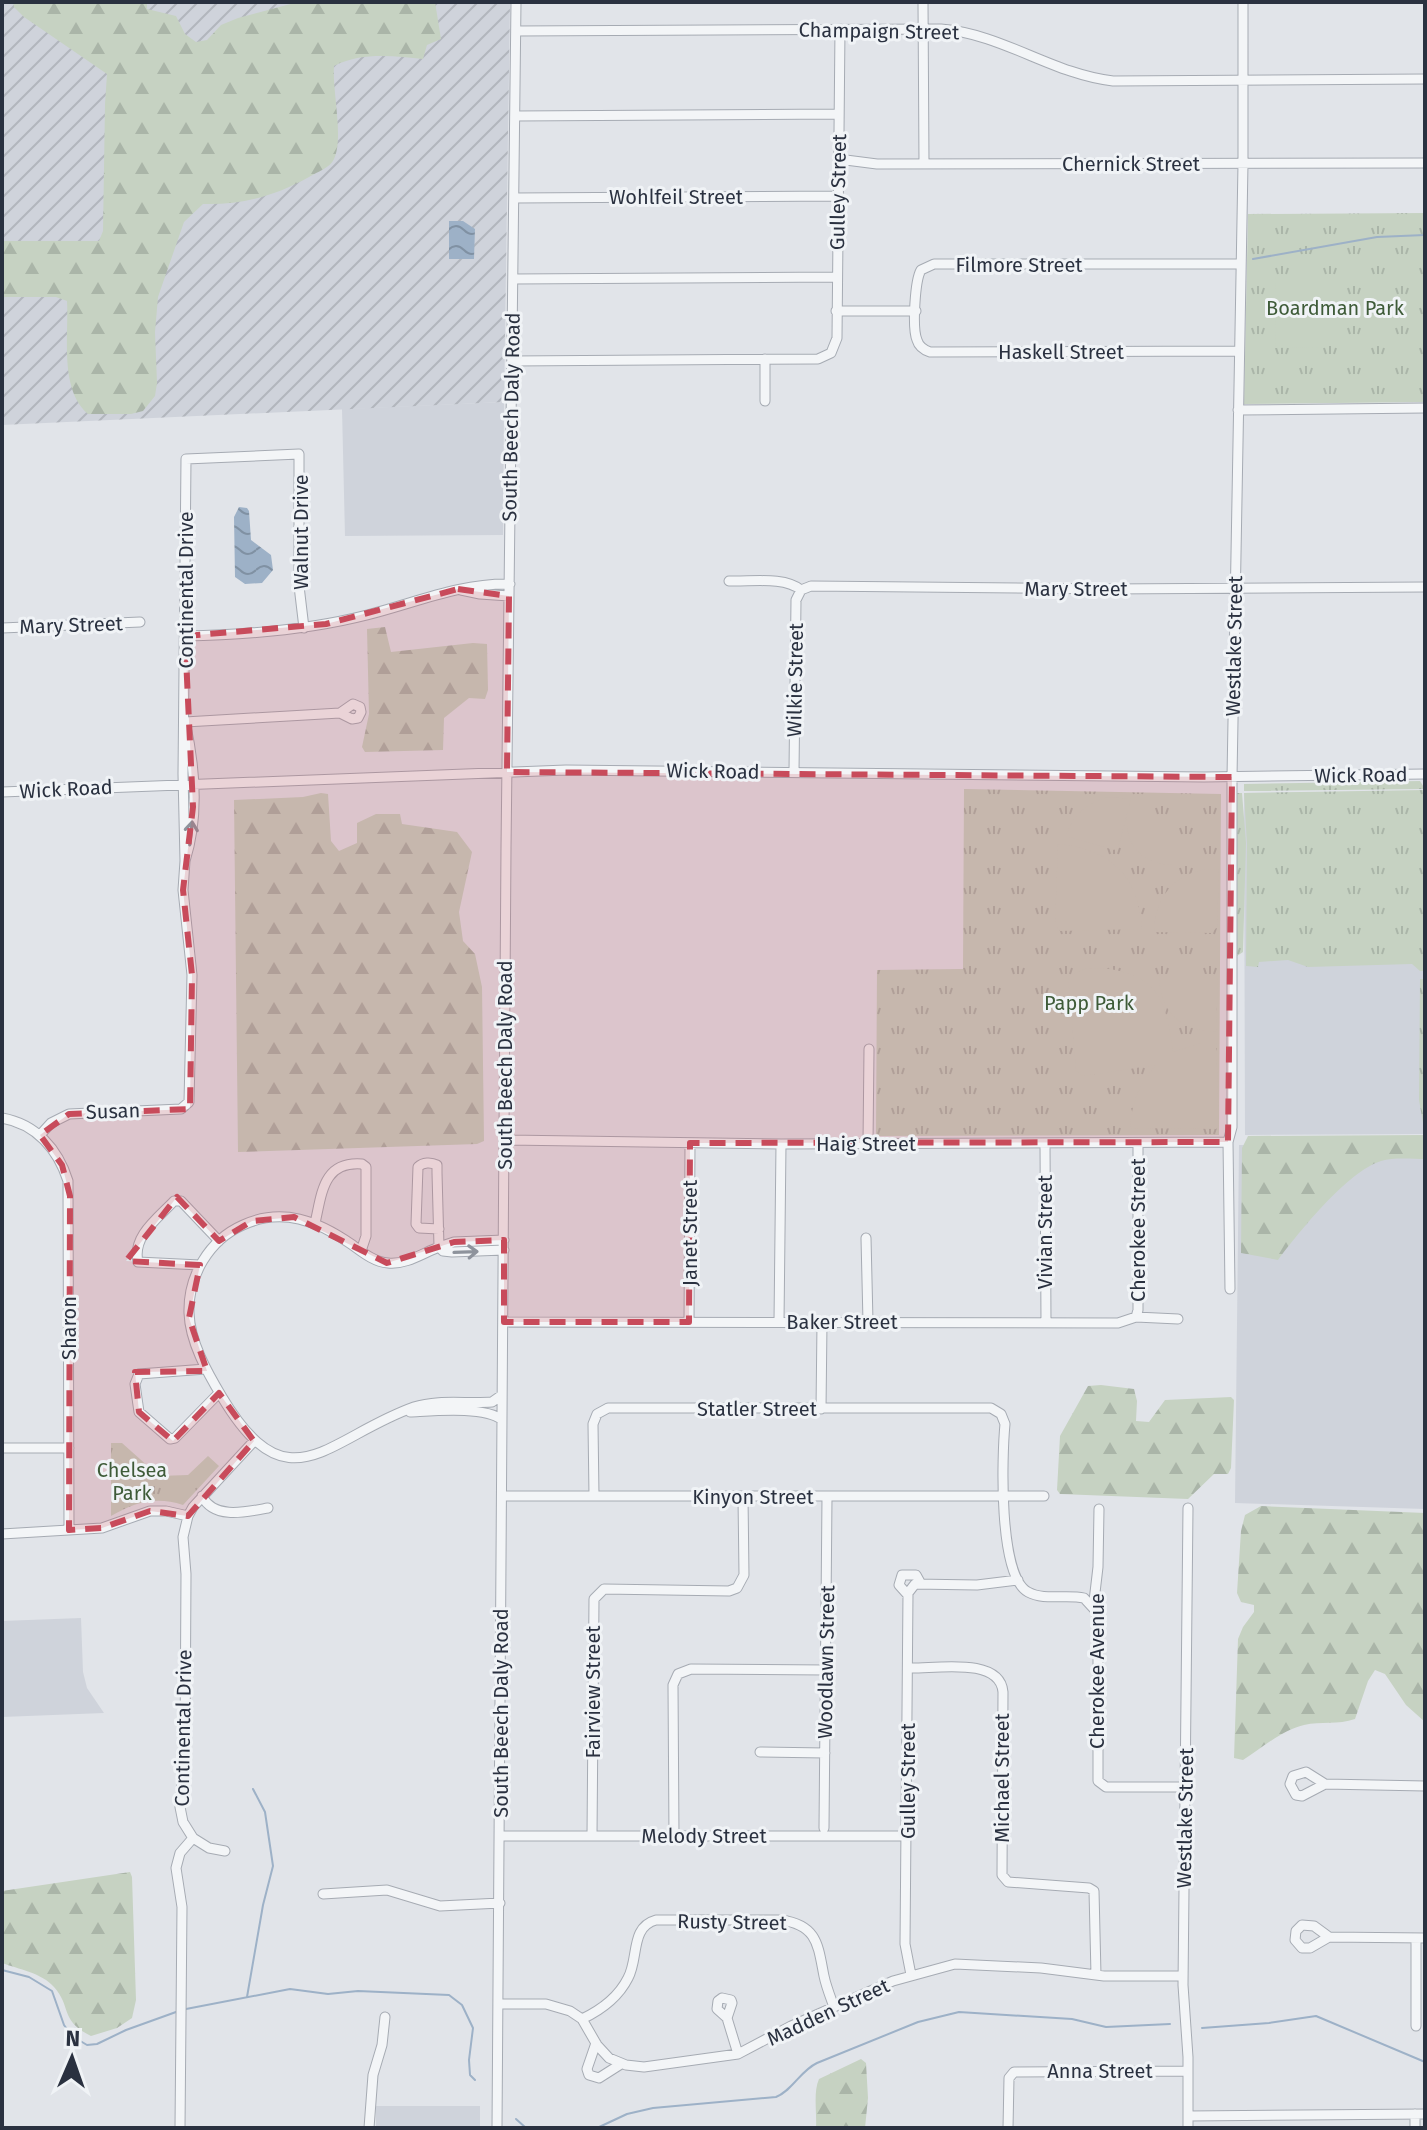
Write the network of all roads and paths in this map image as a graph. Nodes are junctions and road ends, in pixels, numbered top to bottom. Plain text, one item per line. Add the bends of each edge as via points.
1 (516, 2) edge
2 (923, 2) edge
3 (1243, 2) edge
4 (840, 29) junction
5 (923, 29) junction
6 (516, 31) junction
7 (1425, 79) edge
8 (1243, 81) junction
9 (839, 114) junction
10 (515, 116) junction
11 (838, 159) junction
12 (1425, 163) edge
13 (924, 164) junction
14 (1243, 164) junction
15 (838, 196) junction
16 (514, 198) junction
17 (1241, 264) junction
18 (837, 277) junction
19 (513, 279) junction
20 (836, 311) junction
21 (916, 311) junction
22 (1239, 351) junction
23 (765, 359) junction
24 (512, 361) junction
25 (765, 401) dead end
26 (1425, 408) edge
27 (1238, 410) junction
28 (186, 459) joint
29 (729, 581) dead end
30 (510, 584) junction
31 (1425, 587) edge
32 (458, 589) junction
33 (801, 590) junction
34 (1235, 590) junction
35 (509, 596) junction
36 (140, 622) dead end
37 (2, 628) edge
38 (304, 628) junction
39 (185, 636) junction
40 (340, 713) dead end
41 (185, 722) junction
42 (507, 770) junction
43 (794, 772) junction
44 (1425, 774) edge
45 (1232, 777) junction
46 (188, 784) junction
47 (2, 792) edge
48 (869, 1049) dead end
49 (187, 1105) joint
50 (2, 1118) edge
51 (40, 1135) junction
52 (504, 1140) junction
53 (1228, 1142) junction
54 (690, 1143) junction
55 (868, 1143) junction
56 (1045, 1143) junction
57 (781, 1144) junction
58 (1138, 1144) junction
59 (315, 1223) junction
60 (439, 1229) junction
61 (866, 1238) dead end
62 (219, 1241) junction
63 (504, 1245) junction
64 (439, 1247) junction
65 (361, 1251) junction
66 (200, 1265) junction
67 (1230, 1289) dead end
68 (1136, 1317) junction
69 (1178, 1319) dead end
70 (504, 1322) junction
71 (689, 1322) junction
72 (779, 1322) junction
73 (868, 1322) junction
74 (1046, 1322) junction
75 (822, 1323) junction
76 (206, 1369) junction
77 (219, 1393) junction
78 (502, 1395) junction
79 (821, 1409) junction
80 (402, 1413) junction
81 (502, 1420) junction
82 (254, 1441) junction
83 (2, 1448) edge
84 (69, 1448) junction
85 (202, 1496) junction
86 (502, 1496) junction
87 (594, 1496) junction
88 (1044, 1496) dead end
89 (743, 1497) junction
90 (827, 1497) junction
91 (1004, 1497) junction
92 (268, 1508) dead end
93 (1188, 1508) dead end
94 (1099, 1509) dead end
95 (188, 1516) junction
96 (69, 1530) junction
97 (2, 1534) edge
98 (1018, 1580) junction
99 (1095, 1610) junction
100 (909, 1668) junction
101 (826, 1670) junction
102 (760, 1752) dead end
103 (825, 1753) junction
104 (1325, 1784) dead end
105 (1425, 1786) edge
106 (1185, 1787) junction
107 (824, 1828) dead end
108 (500, 1836) junction
109 (592, 1836) junction
110 (674, 1836) junction
111 (908, 1836) junction
112 (193, 1838) junction
113 (225, 1851) dead end
114 (323, 1894) dead end
115 (500, 1903) junction
116 (1329, 1937) dead end
117 (1420, 1938) edge
118 (911, 1975) junction
119 (1096, 1975) junction
120 (1183, 1976) junction
121 (499, 2004) junction
122 (834, 2007) junction
123 (385, 2017) dead end
124 (727, 2018) dead end
125 (582, 2019) junction
126 (1416, 2026) dead end
127 (596, 2043) junction
128 (738, 2054) junction
129 (621, 2064) junction
130 (1188, 2071) junction
131 (1420, 2114) edge
132 (1188, 2116) junction
133 (180, 2128) edge
134 (369, 2128) edge
135 (497, 2128) edge
136 (1008, 2128) edge
137 (1188, 2128) edge
138 (1415, 2128) edge

1 - 6 street, South Beech Daly Road
2 - 5 street
3 - 8 street, Westlake Street
4 - 5 street, Champaign Street
4 - 6 street, Champaign Street
4 - 9 street, Gulley Street
5 - 8 street, Champaign Street via 983,36 1099,79
5 - 13 street
6 - 10 street, South Beech Daly Road
7 - 8 street, Champaign Street
8 - 14 street, Westlake Street
9 - 10 street
9 - 11 street, Gulley Street
10 - 16 street, South Beech Daly Road
11 - 13 street, Chernick Street
11 - 15 street, Gulley Street
12 - 14 street, Chernick Street
13 - 14 street, Chernick Street
14 - 17 street, Westlake Street
15 - 16 street, Wohlfeil Street
15 - 18 street, Gulley Street
16 - 19 street, South Beech Daly Road
17 - 21 street, Filmore Street via 934,264 917,277
17 - 22 street, Westlake Street
18 - 19 street
18 - 20 street, Gulley Street
19 - 24 street, South Beech Daly Road
20 - 21 street
20 - 23 street, Gulley Street via 837,343 831,353 818,359
21 - 22 street, Haskell Street via 917,340 930,352
22 - 27 street, Westlake Street
23 - 24 street
23 - 25 street
24 - 30 street, South Beech Daly Road
26 - 27 street
27 - 34 street, Westlake Street
28 - 38 street, Walnut Drive via 299,454
28 - 39 street, Continental Drive
29 - 33 street, Mary Street via 779,582
30 - 32 street
30 - 35 street, South Beech Daly Road
31 - 34 street, Mary Street
32 - 35 street
32 - 38 street
33 - 34 street, Mary Street
33 - 43 street, Wilkie Street via 796,600
34 - 45 street, Westlake Street
35 - 42 street, South Beech Daly Road
36 - 37 street, Mary Street
38 - 39 street
39 - 41 street, Continental Drive
40 - 41 street
41 - 46 street, Continental Drive via 192,758
42 - 43 street, Wick Road
42 - 46 street, Wick Road
42 - 52 street, South Beech Daly Road
43 - 45 street, Wick Road
44 - 45 street, Wick Road
45 - 53 street, Westlake Street
46 - 47 street, Wick Road
46 - 49 street, Continental Drive via 184,902 192,975
48 - 55 street
49 - 51 street, Susan via 69,1114
50 - 51 street
51 - 84 street, Sharon via 58,1156 70,1196
52 - 54 street, Haig Street
52 - 63 street, South Beech Daly Road
53 - 58 street, Haig Street
53 - 67 street, Westlake Street
54 - 57 street, Haig Street
54 - 71 street, Janet Street
55 - 56 street, Haig Street
55 - 57 street, Haig Street
56 - 58 street, Haig Street
56 - 74 street, Vivian Street
57 - 72 street
58 - 68 street, Cherokee Street
59 - 62 street via 284,1216 263,1218
59 - 65 street
59 - 65 street via 332,1171 344,1164 362,1164 366,1236
60 - 60 street via 437,1165 421,1164 416,1224
60 - 64 street
61 - 73 street
62 - 66 street
62 - 66 street via 174,1201 137,1244 138,1262
63 - 64 street via 454,1242
63 - 70 street, South Beech Daly Road
64 - 65 street via 392,1263
66 - 76 street via 189,1318
68 - 69 street, Baker Street
68 - 74 street, Baker Street via 1118,1323
70 - 71 street, Baker Street
70 - 78 street, South Beech Daly Road
71 - 72 street, Baker Street
72 - 75 street, Baker Street
73 - 74 street, Baker Street
73 - 75 street, Baker Street
75 - 79 street
76 - 77 street
76 - 77 street via 139,1374 139,1412 175,1438
77 - 82 street
78 - 80 street via 492,1402 428,1404
78 - 81 street, South Beech Daly Road
79 - 87 street, Statler Street via 604,1409 593,1424
79 - 91 street, Statler Street via 988,1407 1001,1414 1005,1424
80 - 81 street via 478,1412
80 - 82 street via 308,1458 278,1455
81 - 86 street, South Beech Daly Road
82 - 85 street, Continental Drive
83 - 84 street
84 - 96 street, Sharon
85 - 92 street via 215,1510
85 - 95 street, Continental Drive
86 - 87 street, Kinyon Street
86 - 108 street, South Beech Daly Road
87 - 89 street, Kinyon Street
88 - 91 street, Kinyon Street
89 - 90 street, Kinyon Street
89 - 109 street, Fairview Street via 744,1575 737,1588 604,1589 594,1599
90 - 91 street, Kinyon Street
90 - 101 street, Woodlawn Street
91 - 98 street via 1006,1538
93 - 106 street, Westlake Street
94 - 99 street, Cherokee Avenue
95 - 96 street via 150,1511 102,1528
95 - 112 street, Continental Drive via 183,1537 185,1747 180,1807
96 - 97 street
98 - 99 street via 1032,1594 1078,1597
98 - 100 street, Gulley Street via 913,1589
99 - 106 street, Cherokee Avenue via 1100,1784
100 - 111 street, Gulley Street
100 - 119 street, Michael Street via 979,1668 998,1677 1003,1692 1003,1878 1092,1889
101 - 103 street, Woodlawn Street
101 - 110 street via 691,1669 678,1674 673,1685
102 - 103 street
103 - 107 street, Woodlawn Street
104 - 105 street
106 - 120 street, Westlake Street
108 - 109 street, Melody Street
108 - 115 street, South Beech Daly Road
109 - 110 street, Melody Street
110 - 111 street, Melody Street
111 - 118 street, Gulley Street via 905,1944
112 - 113 street
112 - 133 street via 176,1868 182,1907
114 - 115 street via 387,1890 440,1906
115 - 121 street, South Beech Daly Road
116 - 117 street
117 - 126 street
118 - 119 street, Madden Street via 963,1963
118 - 122 street, Madden Street
119 - 120 street, Madden Street
120 - 130 street, Westlake Street
121 - 125 street via 554,2005
121 - 135 street, South Beech Daly Road
122 - 125 street, Rusty Street via 819,1948 798,1924 656,1920 640,1931 634,1966 622,1989
122 - 128 street, Madden Street
123 - 134 street
124 - 128 street
125 - 127 street
127 - 129 street
127 - 129 street, Madden Street via 589,2075 599,2078
128 - 129 street, Madden Street via 644,2067
130 - 132 street, Westlake Street
130 - 136 street, Anna Street via 1016,2071 1008,2081
131 - 132 street
131 - 138 street
132 - 137 street, Westlake Street

